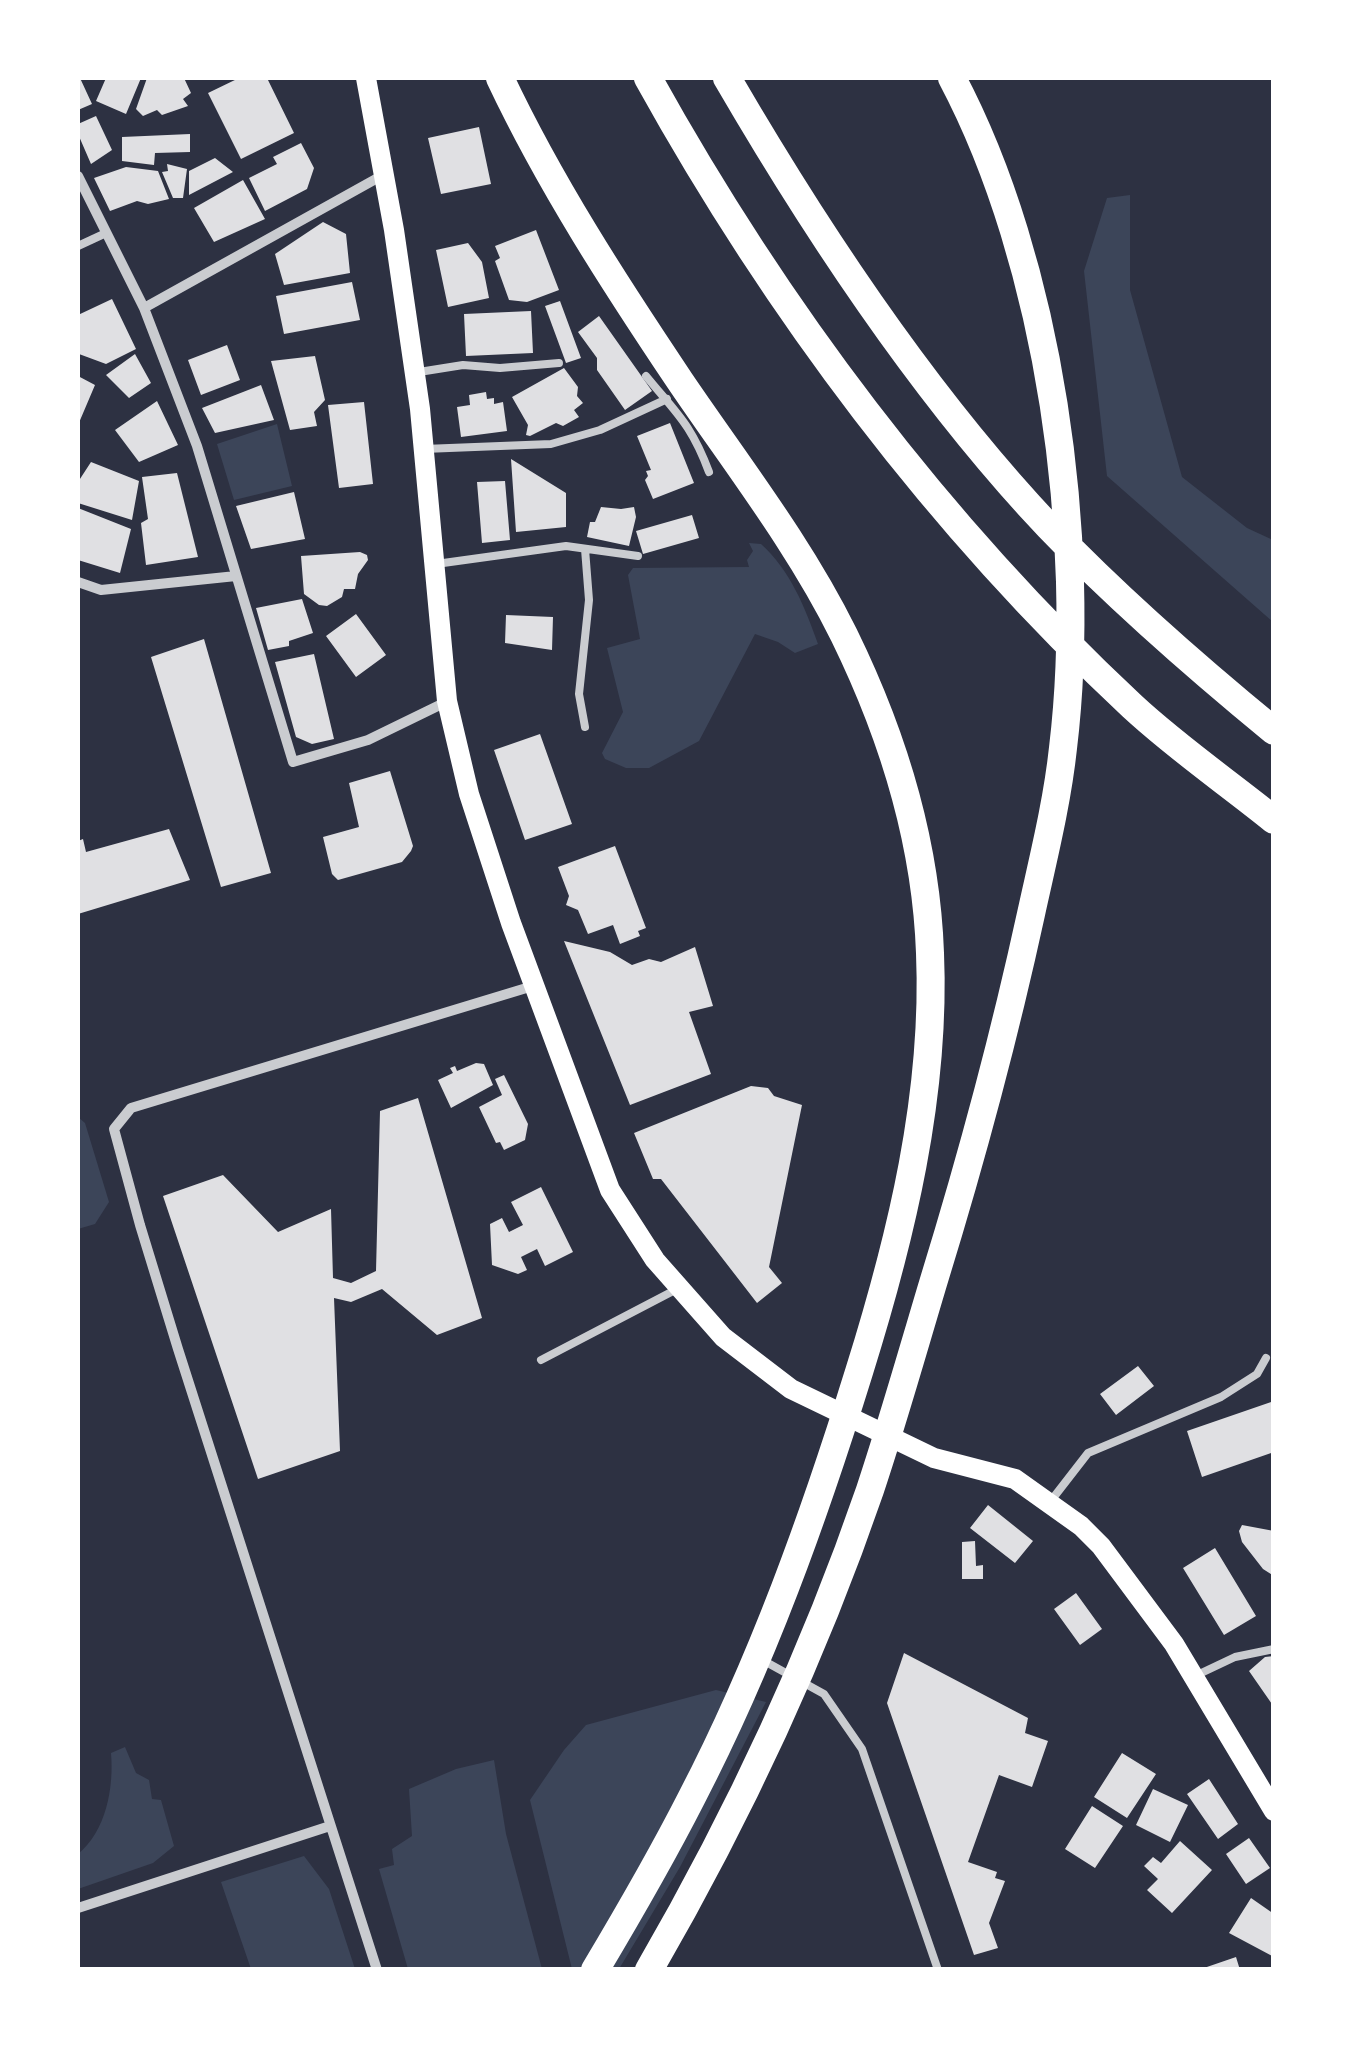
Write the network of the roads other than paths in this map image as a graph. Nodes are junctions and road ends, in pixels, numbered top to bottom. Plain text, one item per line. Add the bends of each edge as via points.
1 (366, 78) edge
2 (500, 78) edge
3 (648, 78) edge
4 (727, 78) edge
5 (952, 78) edge
6 (384, 174) junction
7 (78, 176) edge
8 (106, 233) junction
9 (78, 246) edge
10 (144, 308) junction
11 (558, 363) dead end
12 (415, 373) junction
13 (646, 376) dead end
14 (667, 399) junction
15 (424, 448) junction
16 (708, 472) dead end
17 (585, 549) junction
18 (638, 556) dead end
19 (436, 564) junction
20 (236, 576) junction
21 (78, 582) edge
22 (447, 701) junction
23 (585, 727) dead end
24 (1274, 731) edge
25 (1274, 820) edge
26 (533, 986) junction
27 (679, 1288) junction
28 (1266, 1358) dead end
29 (541, 1360) dead end
30 (1050, 1502) junction
31 (1274, 1649) edge
32 (766, 1662) dead end
33 (1193, 1677) junction
34 (1274, 1811) edge
35 (330, 1826) junction
36 (78, 1908) edge
37 (377, 1970) edge
38 (595, 1970) edge
39 (649, 1970) edge
40 (938, 1970) edge

1 - 6 main road
2 - 38 highway via 593,246 775,515 841,629 904,786 930,953 929,1032 907,1192 871,1333 799,1555 694,1794
3 - 25 highway via 758,260 906,465 1047,625 1136,710
4 - 24 highway via 835,251 979,446 1143,617
5 - 39 highway via 1004,194 1039,332 1070,560 1064,748 1014,991 870,1491 773,1731
6 - 10 street
6 - 12 main road
7 - 8 street
8 - 9 lane
8 - 10 street
10 - 20 street via 197,446
11 - 12 lane
12 - 15 main road
13 - 14 lane
14 - 15 lane via 550,444
14 - 16 lane via 695,437
15 - 19 main road
17 - 18 lane
17 - 19 lane
17 - 23 lane via 589,600 578,694
19 - 22 main road
20 - 21 street via 101,590
20 - 22 street via 293,762 368,740
22 - 26 main road via 469,794
26 - 27 main road via 610,1190
26 - 35 street via 131,1108 114,1129
27 - 29 lane
27 - 30 main road via 723,1338 791,1389 934,1458 1014,1479
28 - 30 lane via 1257,1374 1220,1397 1088,1454
30 - 33 main road via 1101,1546
31 - 33 lane
32 - 40 lane via 824,1694 862,1749
33 - 34 main road
35 - 36 street
35 - 37 street

